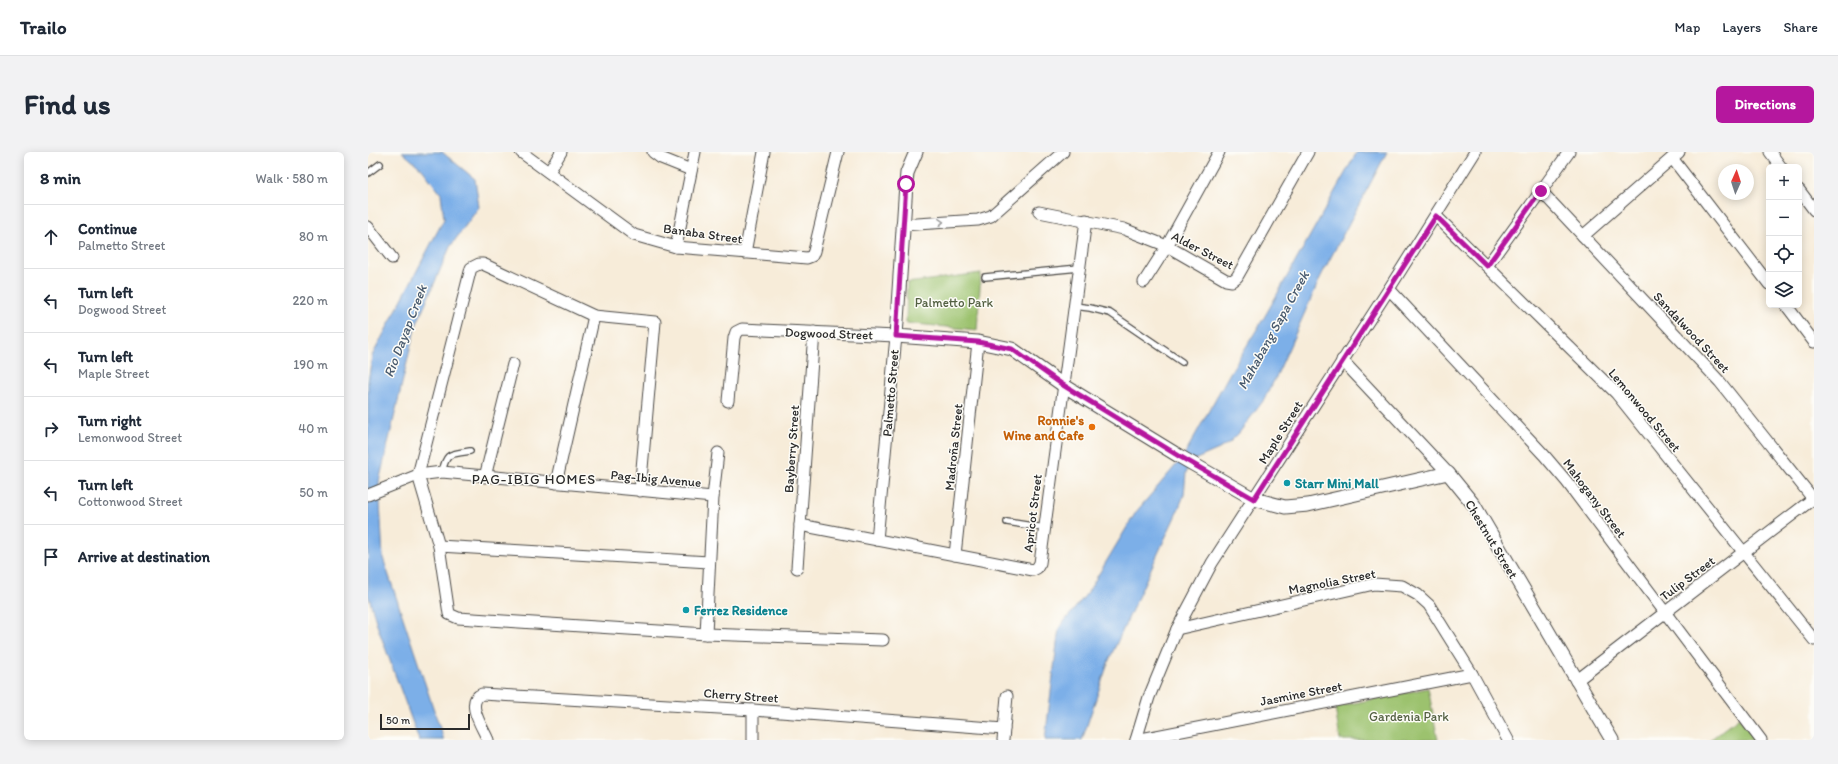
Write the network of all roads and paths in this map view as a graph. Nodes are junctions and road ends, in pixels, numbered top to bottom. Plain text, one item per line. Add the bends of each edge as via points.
1 (521, 152) edge
2 (561, 152) edge
3 (653, 152) edge
4 (695, 152) edge
5 (764, 152) edge
6 (838, 152) edge
7 (916, 152) edge
8 (1064, 152) edge
9 (1219, 152) edge
10 (1308, 152) edge
11 (1475, 152) edge
12 (1568, 152) edge
13 (1770, 152) edge
14 (1675, 155) edge
15 (380, 164) dead end
16 (1779, 164) edge
17 (690, 170) junction
18 (549, 172) junction
19 (368, 173) edge
20 (1541, 191) junction
21 (1802, 194) edge
22 (1814, 210) edge
23 (1039, 212) dead end
24 (1436, 216) junction
25 (1086, 220) junction
26 (902, 224) junction
27 (368, 227) edge
28 (1583, 236) junction
29 (1166, 246) junction
30 (676, 247) junction
31 (745, 253) junction
32 (392, 258) dead end
33 (1487, 266) junction
34 (1079, 268) junction
35 (985, 276) dead end
36 (1766, 280) edge
37 (1144, 282) dead end
38 (1389, 289) junction
39 (1074, 306) junction
40 (1788, 308) edge
41 (594, 316) junction
42 (814, 332) junction
43 (896, 336) junction
44 (978, 342) junction
45 (1814, 342) edge
46 (1342, 360) junction
47 (1182, 362) dead end
48 (513, 364) dead end
49 (1063, 385) junction
50 (728, 401) dead end
51 (470, 451) dead end
52 (718, 453) dead end
53 (442, 472) junction
54 (1448, 472) junction
55 (418, 474) junction
56 (486, 477) junction
57 (556, 483) junction
58 (640, 491) junction
59 (368, 495) edge
60 (713, 497) junction
61 (1254, 499) junction
62 (1814, 499) edge
63 (1007, 522) dead end
64 (800, 525) junction
65 (1045, 528) junction
66 (878, 540) junction
67 (439, 546) junction
68 (1743, 553) junction
69 (955, 555) junction
70 (709, 562) junction
71 (797, 568) dead end
72 (1663, 612) junction
73 (1177, 630) junction
74 (706, 634) junction
75 (883, 640) dead end
76 (1814, 640) edge
77 (1472, 674) junction
78 (1576, 681) junction
79 (1007, 696) dead end
80 (752, 710) junction
81 (1004, 734) edge
82 (488, 740) edge
83 (752, 740) edge
84 (1136, 740) edge
85 (1508, 740) edge
86 (1612, 740) edge
87 (1761, 740) edge

1 - 18 street, Banaba Street
2 - 18 street
3 - 17 street
4 - 17 street
5 - 31 street
6 - 31 street, Banaba Street via 812,256 807,258
7 - 26 street, Palmetto Street via 907,173
26 -> 8 street via 978,220 991,216
9 - 29 street
10 - 29 street, Alder Street via 1237,277 1232,281
11 - 24 street, Maple Street
12 - 20 street
13 - 16 street
14 - 28 street
14 - 36 street
15 - 19 lane
17 - 30 street
18 - 30 street, Banaba Street via 634,235
20 - 28 street, Sandalwood Street
20 - 33 street
21 - 22 street
23 - 25 street, Alder Street
24 - 33 street, Lemonwood Street
24 - 38 street, Maple Street
25 - 29 street, Alder Street via 1124,229
25 - 34 street, Apricot Street
26 - 43 street, Palmetto Street
27 - 32 street
28 - 62 street, Sandalwood Street via 1720,382
29 - 37 street
30 - 31 street, Banaba Street
33 - 68 street, Lemonwood Street via 1616,393
34 - 35 lane
34 - 39 street, Apricot Street
38 - 46 street, Maple Street
38 - 72 street, Mahogany Street via 1567,482
39 - 47 lane via 1110,313
39 - 49 street, Apricot Street
40 - 45 street
41 - 55 street via 484,264 471,268
41 - 57 street
41 - 58 street via 655,322
42 - 43 street, Dogwood Street
42 - 50 street, Dogwood Street via 736,332
42 - 64 street, Bayberry Street
43 - 44 street, Dogwood Street
43 - 66 street, Palmetto Street
44 - 49 street, Dogwood Street via 1012,349
44 - 69 street, Madroña Street
46 - 54 street, Chestnut Street
46 - 61 street, Maple Street
48 - 56 street
49 - 61 street, Dogwood Street
49 - 65 street, Apricot Street
51 - 53 lane via 446,457
52 - 60 street
53 - 55 street, Pag-Ibig Avenue
53 - 56 street, Pag-Ibig Avenue
54 - 61 street, Dogwood Street via 1308,505 1285,507
54 - 78 street, Chestnut Street via 1474,505
55 - 59 street, Pag-Ibig Avenue
55 - 67 street
56 - 57 street, Pag-Ibig Avenue
57 - 58 street, Pag-Ibig Avenue
58 - 60 street, Pag-Ibig Avenue
60 - 70 street, Pag-Ibig Avenue
61 - 73 street, Maple Street via 1212,563
62 - 68 street, Tulip Street
63 - 65 lane
64 - 66 street, Apricot Street
64 - 71 street, Bayberry Street
65 - 69 street, Apricot Street via 1040,563 1038,568 1033,570
66 - 69 street, Apricot Street
67 - 70 street
67 - 74 street via 450,614 455,618
68 - 72 street, Tulip Street
68 - 76 street, Lemonwood Street
70 - 74 street, Pag-Ibig Avenue
72 - 78 street, Tulip Street
72 - 87 street, Mahogany Street
73 - 77 street, Magnolia Street via 1374,584 1402,586 1429,605
73 - 84 street, Maple Street via 1149,697
74 - 75 street
77 - 84 street, Jasmine Street
77 - 85 street, Magnolia Street
78 - 86 street, Chestnut Street
79 - 81 street
80 - 81 street, Cherry Street
80 - 82 street, Cherry Street via 482,694 476,696 475,711
80 - 83 street

